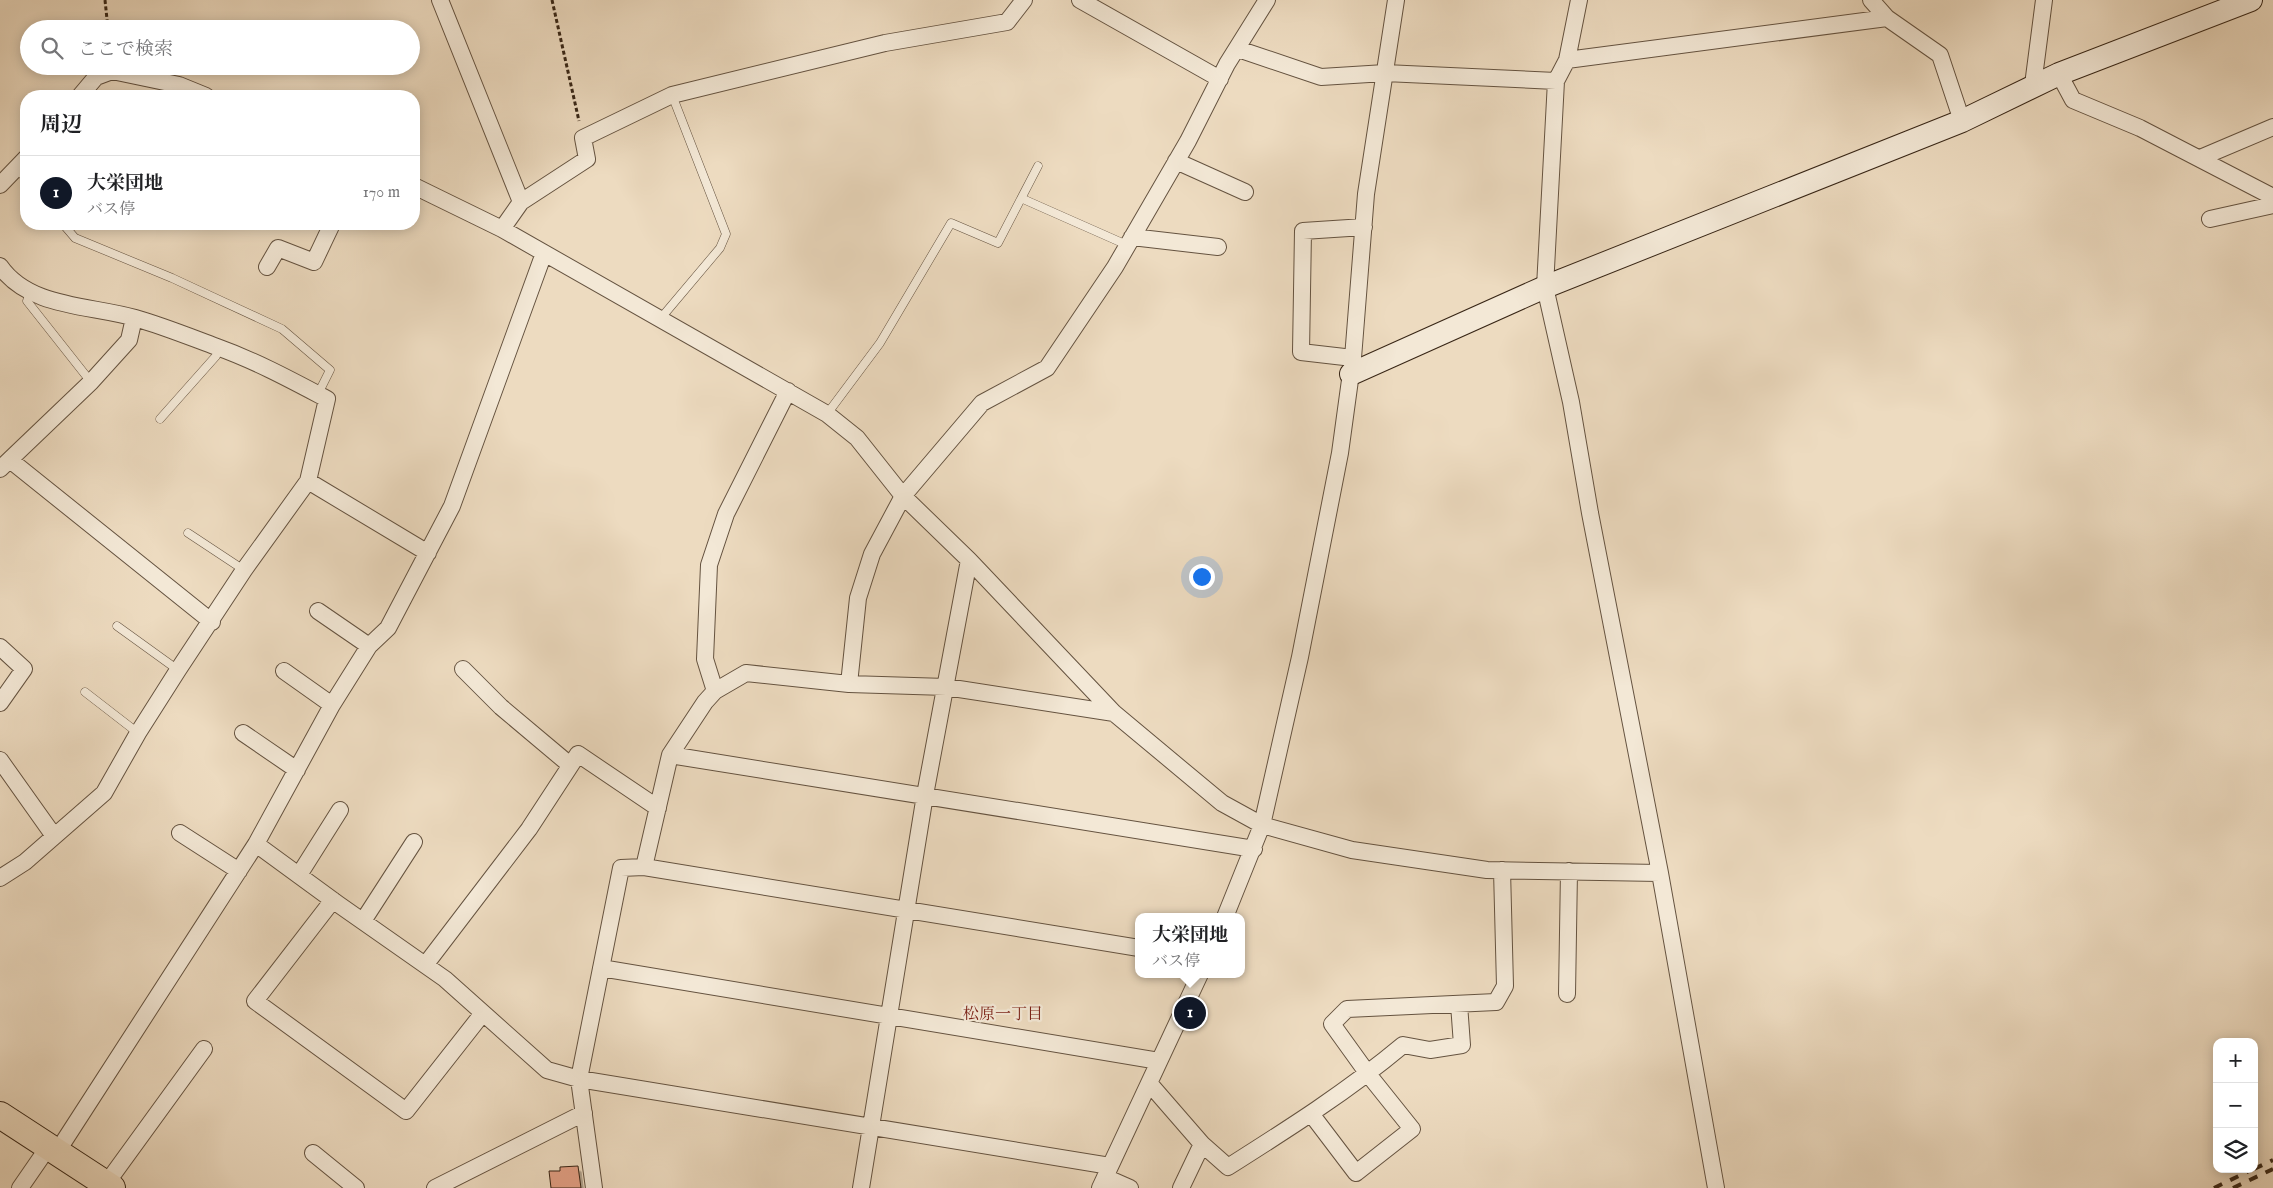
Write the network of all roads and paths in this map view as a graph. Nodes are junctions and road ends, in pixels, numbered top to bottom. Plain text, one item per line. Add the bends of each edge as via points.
1 (105, 0) edge
2 (440, 0) edge
3 (552, 0) edge
4 (1024, 0) edge
5 (1080, 0) edge
6 (1267, 0) edge
7 (1396, 0) edge
8 (1579, 0) edge
9 (1871, 0) edge
10 (2044, 0) edge
11 (2251, 0) edge
12 (2217, 7) edge
13 (1887, 18) junction
14 (107, 20) edge
15 (1238, 49) junction
16 (1567, 60) junction
17 (1385, 73) junction
18 (2059, 74) junction
19 (101, 75) edge
20 (131, 75) edge
21 (1220, 79) junction
22 (1556, 81) junction
23 (2033, 85) junction
24 (85, 90) edge
25 (191, 90) edge
26 (672, 95) junction
27 (1962, 121) junction
28 (2273, 127) edge
29 (583, 138) junction
30 (2200, 158) junction
31 (1176, 161) junction
32 (1038, 166) dead end
33 (20, 171) edge
34 (0, 186) edge
35 (420, 189) edge
36 (1245, 192) dead end
37 (2273, 197) edge
38 (1023, 199) junction
39 (521, 202) junction
40 (2273, 204) edge
41 (2210, 219) dead end
42 (1364, 227) junction
43 (502, 229) junction
44 (69, 230) edge
45 (329, 230) edge
46 (1129, 241) junction
47 (1218, 247) dead end
48 (544, 253) junction
49 (0, 266) edge
50 (267, 267) dead end
51 (1545, 287) junction
52 (30, 292) junction
53 (134, 318) junction
54 (661, 318) junction
55 (219, 348) junction
56 (1352, 366) junction
57 (90, 382) junction
58 (788, 391) junction
59 (318, 394) junction
60 (827, 414) junction
61 (160, 419) dead end
62 (5, 464) edge
63 (308, 482) junction
64 (903, 496) junction
65 (188, 533) dead end
66 (428, 553) junction
67 (968, 560) junction
68 (244, 570) junction
69 (318, 611) dead end
70 (212, 622) junction
71 (117, 626) dead end
72 (369, 646) junction
73 (0, 647) edge
74 (463, 669) dead end
75 (178, 670) junction
76 (284, 671) dead end
77 (849, 684) junction
78 (946, 687) junction
79 (715, 691) junction
80 (85, 692) dead end
81 (0, 703) edge
82 (332, 705) junction
83 (1114, 713) junction
84 (138, 733) junction
85 (243, 733) dead end
86 (670, 755) junction
87 (0, 760) edge
88 (570, 766) junction
89 (297, 770) junction
90 (925, 795) junction
91 (658, 808) junction
92 (340, 810) dead end
93 (1262, 825) junction
94 (180, 833) dead end
95 (54, 836) junction
96 (414, 842) dead end
97 (256, 844) junction
98 (1254, 849) junction
99 (644, 867) junction
100 (239, 870) junction
101 (1502, 870) junction
102 (1569, 871) junction
103 (1660, 873) junction
104 (299, 875) junction
105 (0, 878) edge
106 (333, 900) junction
107 (906, 909) junction
108 (1227, 913) edge
109 (363, 921) junction
110 (1135, 947) edge
111 (426, 964) junction
112 (601, 968) junction
113 (1198, 978) edge
114 (1567, 994) dead end
115 (1459, 1004) junction
116 (483, 1013) junction
117 (889, 1016) junction
118 (204, 1049) dead end
119 (1159, 1061) junction
120 (1368, 1074) junction
121 (579, 1079) junction
122 (1149, 1083) junction
123 (584, 1113) junction
124 (0, 1115) edge
125 (1312, 1115) junction
126 (872, 1126) junction
127 (1202, 1144) junction
128 (53, 1149) junction
129 (314, 1153) dead end
130 (1105, 1177) edge
131 (109, 1186) edge
132 (20, 1188) edge
133 (356, 1188) edge
134 (435, 1188) edge
135 (594, 1188) edge
136 (861, 1188) edge
137 (1130, 1188) edge
138 (1181, 1188) edge
139 (1716, 1188) edge

1 - 14 path
2 - 39 street
3 - 29 path
4 - 26 street via 1007,22 885,43
5 - 21 street
6 - 15 street
7 - 17 street
8 - 16 street
9 - 13 street
10 - 23 street
11 - 12 street
12 - 18 street
13 - 16 street
13 - 27 street via 1940,55
15 - 17 street via 1321,77
15 - 21 street
16 - 22 street
17 - 22 street
17 - 42 street
18 - 23 street
18 - 30 street via 2074,100
19 - 24 street
20 - 25 street
21 - 31 street
22 - 51 street
23 - 27 street
26 - 29 street
26 - 54 lane via 726,234 720,248
27 - 51 street
28 - 30 street
29 - 39 street via 587,159
30 - 37 street
31 - 36 street
31 - 46 street
32 - 38 lane
33 - 34 street
35 - 43 street
38 - 46 lane
38 - 60 lane via 998,243 951,223 880,343
39 - 43 street
40 - 41 street
42 - 56 street
42 - 56 street via 1303,231 1302,352
43 - 48 street
44 - 59 lane via 76,238 282,329 330,370
45 - 50 street via 314,262 278,248
46 - 47 street
46 - 64 street via 1046,368 982,403
48 - 54 street
48 - 66 street via 452,506
49 - 52 street via 9,279
51 - 56 street
51 - 103 street via 1571,402
52 - 53 street via 51,300
52 - 57 lane via 27,301
53 - 55 street
53 - 57 street via 129,340
54 - 58 street
55 - 59 street via 265,366
55 - 61 lane via 216,356
56 - 93 street via 1339,462
57 - 62 street
58 - 60 street
58 - 79 street via 726,514 709,565 705,659
59 - 63 street via 327,400
60 - 64 street via 857,438
62 - 70 street
63 - 66 street
63 - 68 street
64 - 67 street
64 - 77 street via 872,554 858,598
65 - 68 lane
66 - 72 street via 388,628
67 - 78 street
67 - 83 street
68 - 70 street
69 - 72 street
70 - 75 street
71 - 75 lane
72 - 82 street
73 - 81 street via 24,669
74 - 88 street via 501,707
75 - 84 street
76 - 82 street
77 - 78 street
77 - 79 street via 746,673
78 - 83 street
78 - 90 street
79 - 86 street
80 - 84 lane
82 - 89 street
83 - 93 street via 1222,803
84 - 95 street via 104,793
85 - 89 street
86 - 90 street
86 - 91 street
87 - 95 street
88 - 91 street via 578,754
88 - 111 street via 529,829
89 - 97 street
90 - 98 street
90 - 107 street
91 - 99 street
92 - 104 street
93 - 98 street
93 - 101 street via 1352,850
94 - 100 street
95 - 105 street via 25,862
96 - 109 street
97 - 100 street
97 - 104 street
98 - 108 street
99 - 107 street
99 - 112 street via 621,868
100 - 128 street
101 - 102 street
101 - 115 street via 1505,986 1496,1002
102 - 103 street
102 - 114 street
103 - 139 street
104 - 106 street
106 - 109 street
106 - 116 street via 255,1001 406,1112
107 - 110 street
107 - 117 street
109 - 111 street
111 - 116 street
112 - 117 street
112 - 121 street
113 - 119 street
115 - 120 street via 1462,1045 1430,1050 1403,1045
115 - 120 street via 1347,1009 1332,1024
116 - 121 street via 547,1070
117 - 119 street
117 - 126 street
118 - 131 street
119 - 122 street
120 - 125 street
120 - 125 street via 1412,1129 1356,1173
121 - 123 street
121 - 126 street
122 - 127 street
122 - 130 street
123 - 134 street
123 - 135 street
124 - 128 main road
125 - 127 street via 1228,1167
126 - 130 street
126 - 136 street
127 - 138 street
128 - 131 main road
128 - 132 street
129 - 133 street
130 - 137 street

